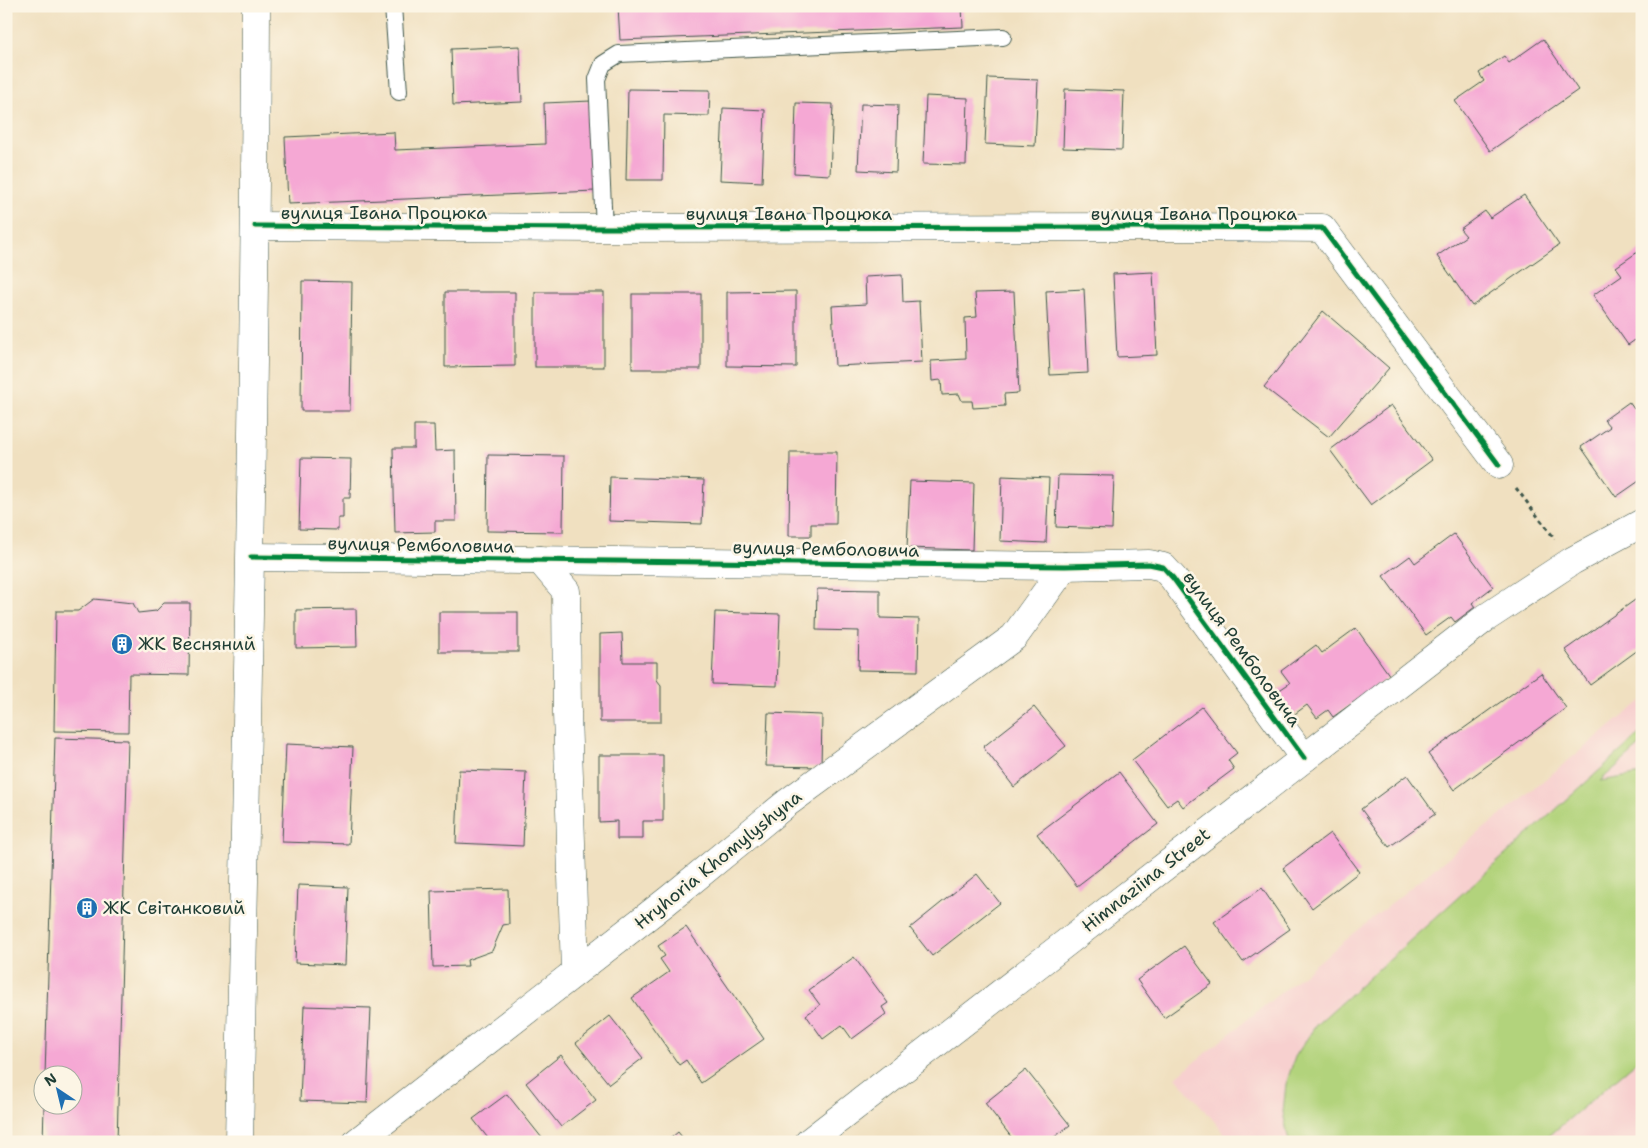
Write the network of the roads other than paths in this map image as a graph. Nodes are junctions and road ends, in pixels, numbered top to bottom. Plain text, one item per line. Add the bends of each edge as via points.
1 (256, 6) edge
2 (393, 6) edge
3 (1002, 37) dead end
4 (399, 92) dead end
5 (255, 226) junction
6 (604, 228) junction
7 (1499, 465) road end
8 (1642, 523) edge
9 (250, 557) junction
10 (540, 560) junction
11 (1065, 566) junction
12 (1304, 758) junction
13 (575, 972) junction
14 (239, 1142) edge
15 (358, 1142) edge
16 (809, 1142) edge

1 - 5 street
2 - 4 lane
3 - 6 lane via 619,54 603,64 597,79
5 - 6 street, вулиця Івана Процюка
5 - 9 street
6 - 7 street, вулиця Івана Процюка via 1322,228
8 - 12 street, Himnaziina Street via 1572,561 1484,619
9 - 10 street, вулиця Ремболовича
9 - 14 street
10 - 11 street, вулиця Ремболовича
10 - 13 street via 566,591
11 - 12 street, вулиця Ремболовича via 1149,564 1163,567
11 - 13 street, Hryhoria Khomylyshyna via 1014,637 787,804
12 - 16 street, Himnaziina Street
13 - 15 street, Hryhoria Khomylyshyna

